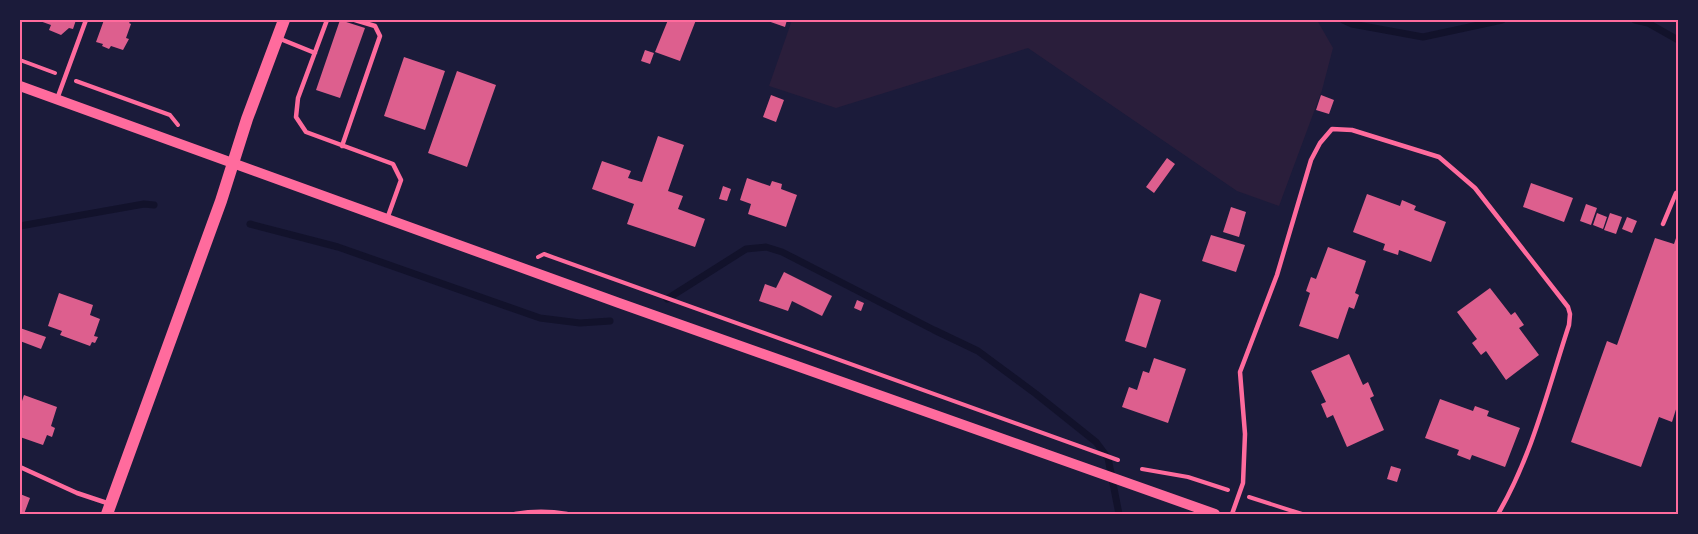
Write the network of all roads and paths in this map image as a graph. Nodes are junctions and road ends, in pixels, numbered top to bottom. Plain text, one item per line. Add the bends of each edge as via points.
1 (86, 20) edge
2 (284, 20) edge
3 (327, 20) edge
4 (355, 20) edge
5 (277, 37) junction
6 (315, 52) junction
7 (20, 60) edge
8 (65, 77) junction
9 (20, 86) edge
10 (57, 99) junction
11 (170, 115) dead end
12 (342, 146) junction
13 (233, 163) junction
14 (1678, 192) edge
15 (387, 219) junction
16 (1663, 224) dead end
17 (544, 254) dead end
18 (1127, 464) dead end
19 (20, 467) edge
20 (1135, 467) dead end
21 (1240, 494) junction
22 (109, 509) edge
23 (514, 514) edge
24 (567, 514) edge
25 (1215, 514) edge
26 (1232, 514) edge
27 (1302, 514) edge
28 (1498, 514) edge

1 - 8 lane
2 - 5 main road
3 - 6 lane
4 - 12 lane via 375,26 380,36
5 - 6 lane
5 - 13 main road
6 - 12 lane via 298,98 296,117 306,132
7 - 8 path
8 - 10 lane
8 - 11 path
9 - 10 street
10 - 13 street
12 - 15 lane via 393,164 401,180
13 - 15 street
13 - 22 main road
14 - 16 lane
15 - 25 street
17 - 18 path
19 - 22 lane
20 - 21 path via 1188,477
21 - 26 lane
21 - 27 path
21 - 28 lane via 1245,434 1240,372 1277,275 1311,160 1332,129 1352,130 1439,157 1475,188 1568,307 1569,325 1526,459
23 - 24 lane

